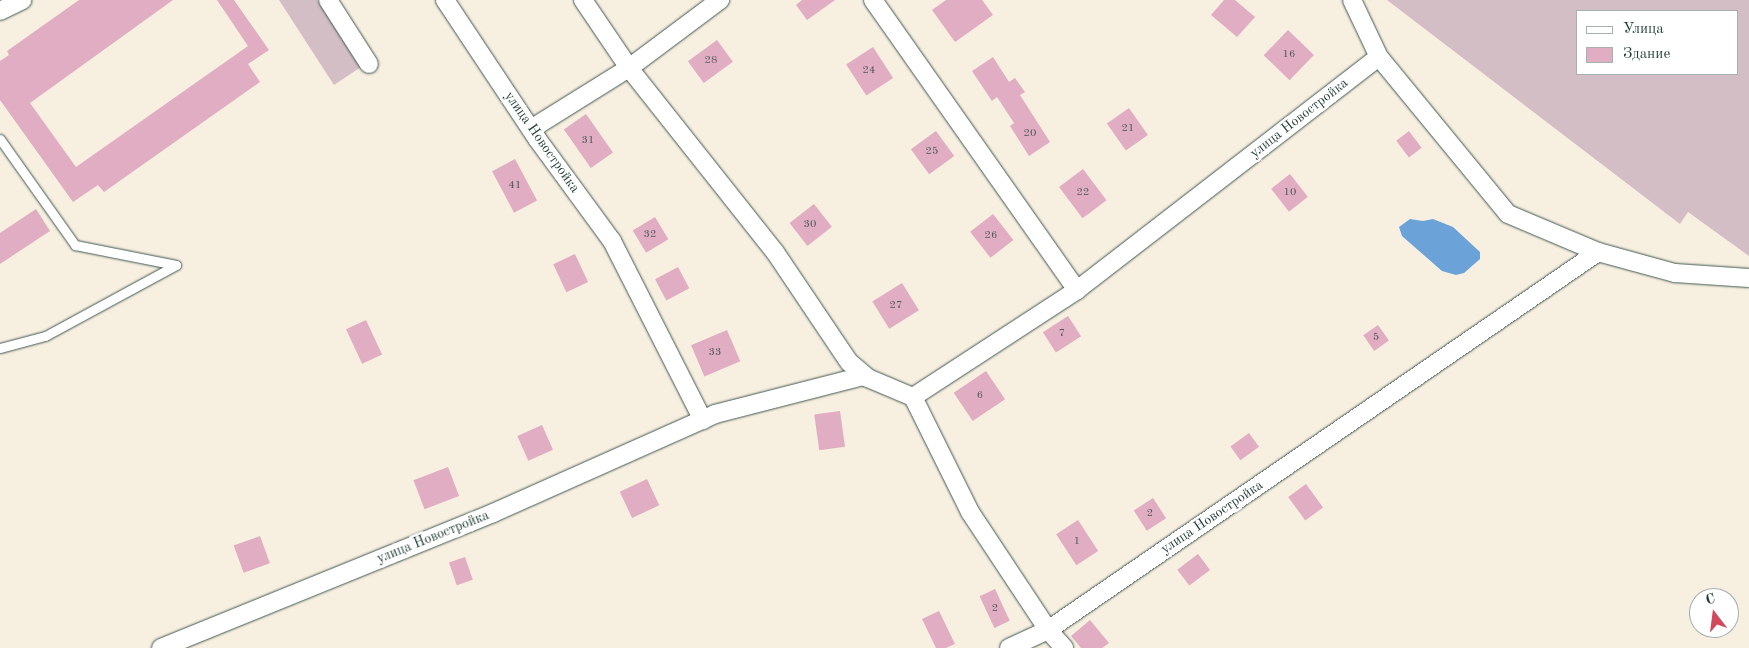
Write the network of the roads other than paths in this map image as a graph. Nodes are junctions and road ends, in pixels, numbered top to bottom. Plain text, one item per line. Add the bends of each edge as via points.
1 (23, 0) edge
2 (328, 0) edge
3 (445, 0) edge
4 (583, 0) edge
5 (720, 0) edge
6 (873, 0) edge
7 (1352, 0) edge
8 (3, 7) edge
9 (1379, 57) junction
10 (369, 64) dead end
11 (629, 68) junction
12 (531, 130) junction
13 (0, 139) edge
14 (1598, 252) junction
15 (1749, 278) edge
16 (1077, 290) junction
17 (0, 348) edge
18 (868, 378) junction
19 (913, 397) junction
20 (703, 420) junction
21 (1048, 630) junction
22 (161, 648) edge
23 (1009, 648) edge
24 (1064, 648) edge

1 - 8 street
2 - 10 street
3 - 12 street, улица Новостройка
4 - 11 street, улица Новостройка
5 - 11 street
6 - 16 street
7 - 9 street
9 - 14 street via 1508,214
9 - 16 street, улица Новостройка
11 - 12 street
11 - 18 street, улица Новостройка via 775,252 849,362
12 - 20 street, улица Новостройка via 612,241
13 - 17 lane via 75,245 176,265 45,336
14 - 15 street via 1675,273
14 - 21 street, улица Новостройка
16 - 19 street, улица Новостройка
18 - 19 street, улица Новостройка
18 - 20 street, улица Новостройка via 850,379 715,414
19 - 21 street via 970,512
20 - 22 street, улица Новостройка via 492,513
21 - 23 street, улица Новостройка
21 - 24 street

